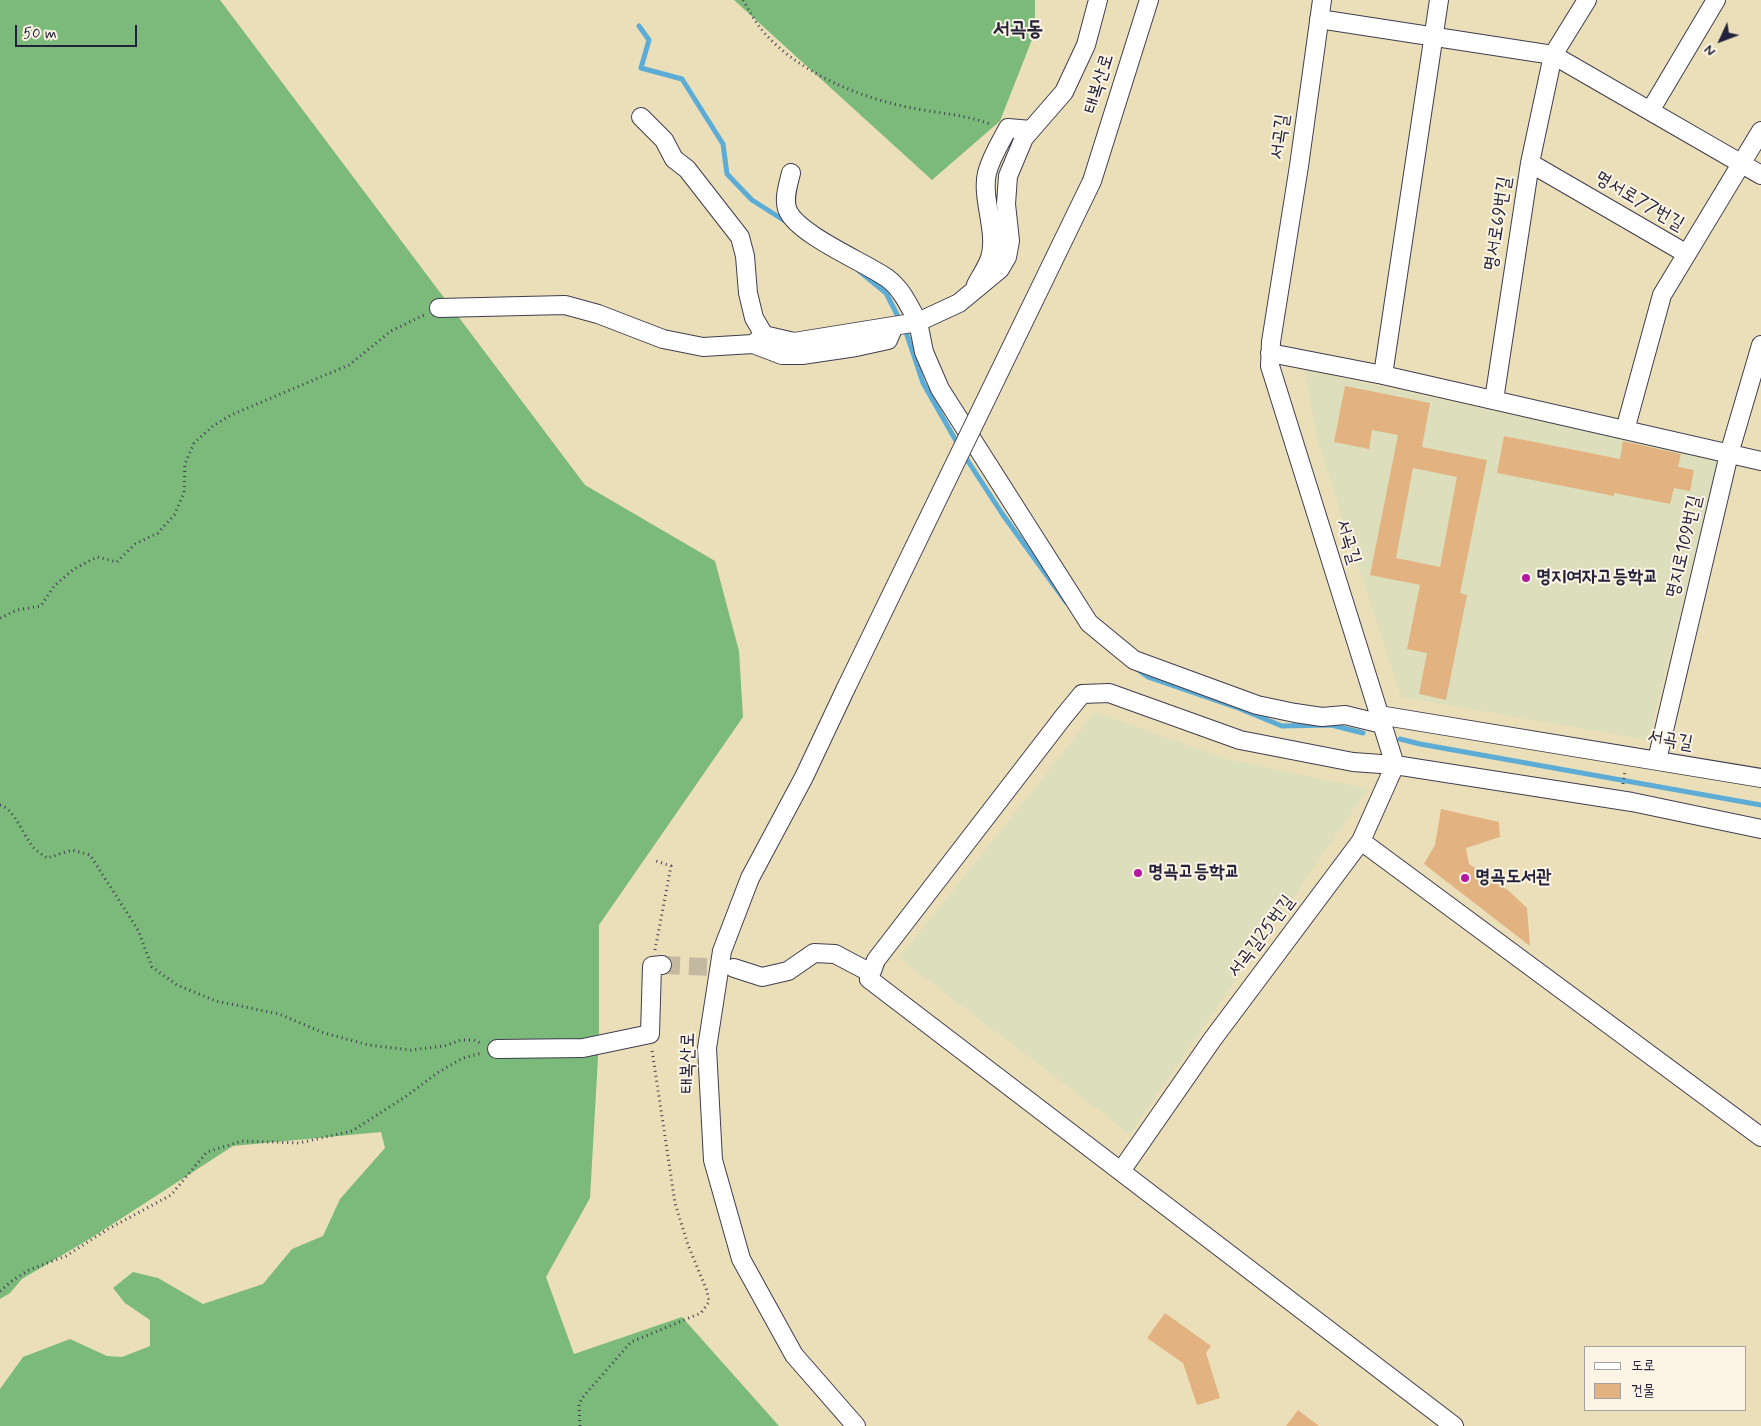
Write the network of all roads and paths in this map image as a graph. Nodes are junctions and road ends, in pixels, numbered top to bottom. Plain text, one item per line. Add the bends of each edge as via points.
1 (743, 0) edge
2 (1098, 0) edge
3 (1149, 0) edge
4 (1322, 0) edge
5 (1439, 0) edge
6 (1587, 0) edge
7 (1716, 0) edge
8 (1319, 19) junction
9 (1433, 38) junction
10 (1553, 55) junction
11 (1650, 111) junction
12 (641, 117) dead end
13 (1031, 130) junction
14 (1007, 131) junction
15 (1761, 131) edge
16 (1530, 164) junction
17 (1742, 164) junction
18 (791, 173) dead end
19 (1761, 175) edge
20 (1687, 254) junction
21 (971, 295) junction
22 (439, 308) joint
23 (918, 322) junction
24 (759, 340) junction
25 (1761, 345) edge
26 (1270, 353) junction
27 (1383, 375) junction
28 (1494, 400) junction
29 (1625, 430) junction
30 (1729, 454) junction
31 (1761, 461) edge
32 (0, 618) edge
33 (1381, 719) junction
34 (1628, 755) junction
35 (1657, 760) junction
36 (1395, 765) junction
37 (1761, 777) edge
38 (1620, 801) junction
39 (0, 805) edge
40 (1761, 828) edge
41 (1361, 841) junction
42 (656, 862) dead end
43 (657, 965) joint
44 (734, 968) tunnel mouth
45 (871, 973) junction
46 (650, 1034) junction
47 (497, 1049) junction
48 (1761, 1137) edge
49 (1121, 1171) junction
50 (0, 1291) edge
51 (580, 1426) edge
52 (856, 1426) edge
53 (1454, 1426) edge

1 - 14 path via 767,35 793,58 839,85 888,103 962,115
2 - 13 street via 1086,45 1064,92
3 - 52 street, 태복산로, bridge via 1092,181 804,777 750,878 722,951 707,1048 713,1160 741,1259 794,1355
4 - 8 street, 서곡길
5 - 9 street
6 - 10 street
7 - 11 street
8 - 9 street
8 - 26 street, 서곡길
9 - 10 street
9 - 27 street
10 - 11 street
10 - 16 street, 명서로69번길
11 - 17 street
12 - 24 street via 664,140 674,159 687,169 740,237
13 - 14 street via 1008,128
13 - 21 street via 1024,138 1008,176 1006,204 1010,241 1007,258 1000,269
14 - 21 street via 986,175 992,240 990,257
15 - 17 street, 명서로77번길
16 - 20 street, 명서로77번길
16 - 28 street, 명서로69번길
17 - 19 street
17 - 20 street, 명서로77번길
18 - 23 street via 786,200 788,212 796,222 887,279 903,295
20 - 29 street via 1662,295
21 - 23 street
22 - 24 street via 565,305 663,339 703,347
22 - 32 path via 391,331 349,365 231,415 213,426 194,443 185,464 184,492 175,514 158,533 135,544 117,562 97,557 74,569 54,586 41,606 17,610
23 - 24 street via 894,326 888,340 802,355 782,355
23 - 33 street via 924,352 940,389 1089,623 1134,660 1257,705 1313,716
25 - 30 street, 명지로109번길
26 - 27 street
26 - 33 street, 서곡길 via 1270,366
27 - 28 street
28 - 29 street
29 - 30 street
30 - 31 street
30 - 35 street, 명지로109번길
33 - 34 street, 서곡길
33 - 36 street
34 - 35 street, 서곡길
34 - 38 path
35 - 37 street, 서곡길
36 - 38 street
36 - 41 street, 서곡길25번길
36 - 45 street via 1354,762 1240,740 1109,693 1082,694 876,960
38 - 40 street
39 - 47 path via 11,812 34,849 47,858 72,850 90,855 138,930 152,967 177,985 216,1001 279,1014 324,1033 369,1045 411,1050 474,1040
41 - 48 street
41 - 49 street, 서곡길25번길 via 1212,1040
42 - 43 path via 671,866
43 - 46 street
44 - 45 street via 762,977 788,971 814,953 835,954
45 - 49 street via 870,979
46 - 47 street via 583,1048
46 - 51 path via 676,1203 709,1302 701,1313 631,1342 582,1398
47 - 50 path via 463,1058 352,1132 299,1143 242,1141 207,1152 171,1195 66,1256 29,1270
49 - 53 street

